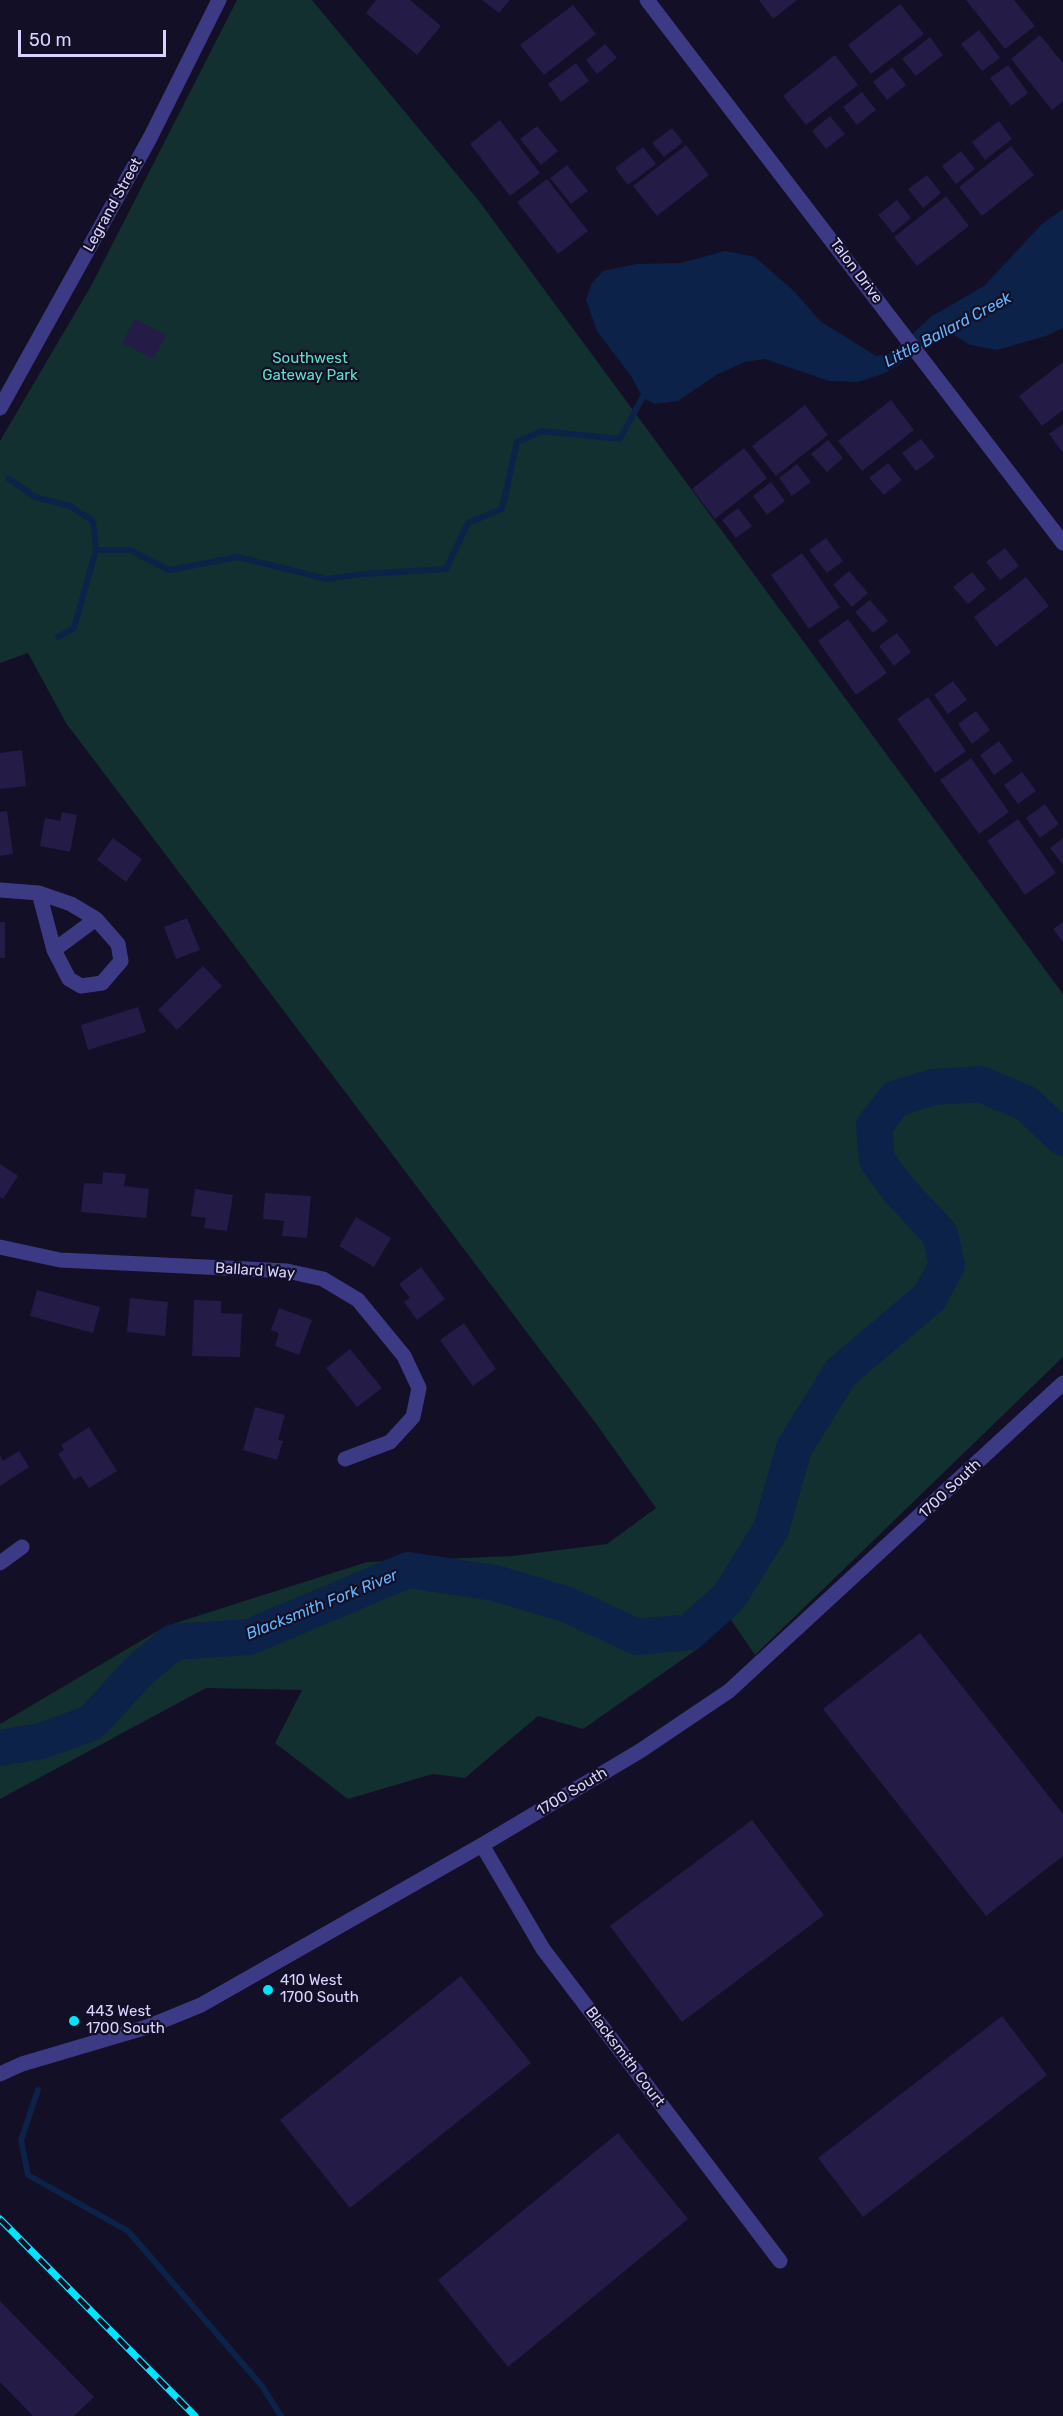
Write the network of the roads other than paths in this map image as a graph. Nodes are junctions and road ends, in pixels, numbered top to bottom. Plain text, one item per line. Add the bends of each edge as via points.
1 (219, 0) edge
2 (647, 0) edge
3 (0, 408) edge
4 (1063, 543) edge
5 (0, 890) edge
6 (39, 893) junction
7 (96, 919) junction
8 (54, 950) junction
9 (0, 1247) edge
10 (1063, 1383) edge
11 (345, 1459) dead end
12 (22, 1547) dead end
13 (0, 1563) edge
14 (482, 1845) junction
15 (0, 2074) edge
16 (780, 2261) dead end

1 - 3 street, Legrand Street via 150,138
2 - 4 street, Talon Drive
5 - 6 street
6 - 7 street via 71,904
6 - 8 street
7 - 8 street
7 - 8 street via 118,944 121,961 102,983 81,986 69,979
9 - 11 street, Ballard Way via 60,1260 287,1271 323,1279 358,1300 404,1356 419,1388 413,1417 390,1442
10 - 14 street, 1700 South via 729,1691 640,1751
12 - 13 street
14 - 15 street, 1700 South via 201,2005 147,2027 21,2064
14 - 16 street, Blacksmith Court via 543,1950

